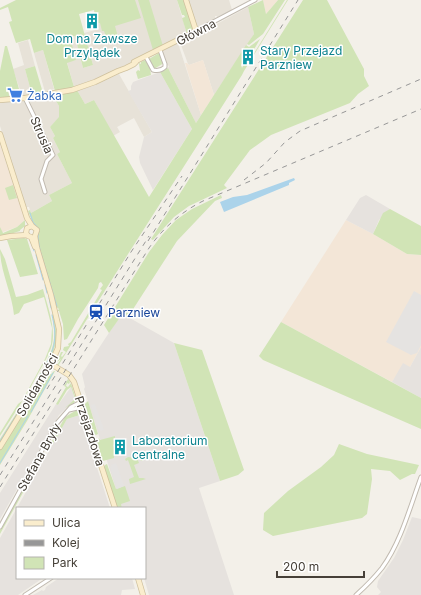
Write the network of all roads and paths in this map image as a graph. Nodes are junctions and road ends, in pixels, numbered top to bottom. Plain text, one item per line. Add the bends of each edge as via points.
1 (186, 0) edge
2 (255, 0) edge
3 (196, 32) junction
4 (160, 50) junction
5 (146, 57) junction
6 (25, 98) junction
7 (0, 100) edge
8 (0, 134) edge
9 (45, 192) dead end
10 (30, 232) junction
11 (0, 238) edge
12 (51, 364) junction
13 (82, 404) junction
14 (0, 447) edge
15 (421, 477) edge
16 (115, 507) edge
17 (0, 527) edge
18 (49, 579) edge
19 (138, 579) edge
20 (25, 595) edge
21 (143, 595) edge
22 (356, 595) edge

1 - 3 street
2 - 3 street, Główna
3 - 4 street, Główna
4 - 5 street, Główna
4 - 5 street via 165,64 163,69 153,70
5 - 6 street, Główna via 95,82
6 - 7 street, Główna
6 - 9 street, Strusia via 53,154 47,161 41,179
8 - 10 street
10 - 11 street
10 - 12 street, Solidarności via 37,248 59,327 58,345
12 - 13 street, Przejazdowa via 72,379
12 - 14 street, Solidarności
13 - 16 street, Przejazdowa
13 - 17 street, Stefana Bryły via 72,407 61,417
15 - 22 street via 402,530 388,558
18 - 20 street
19 - 21 street

